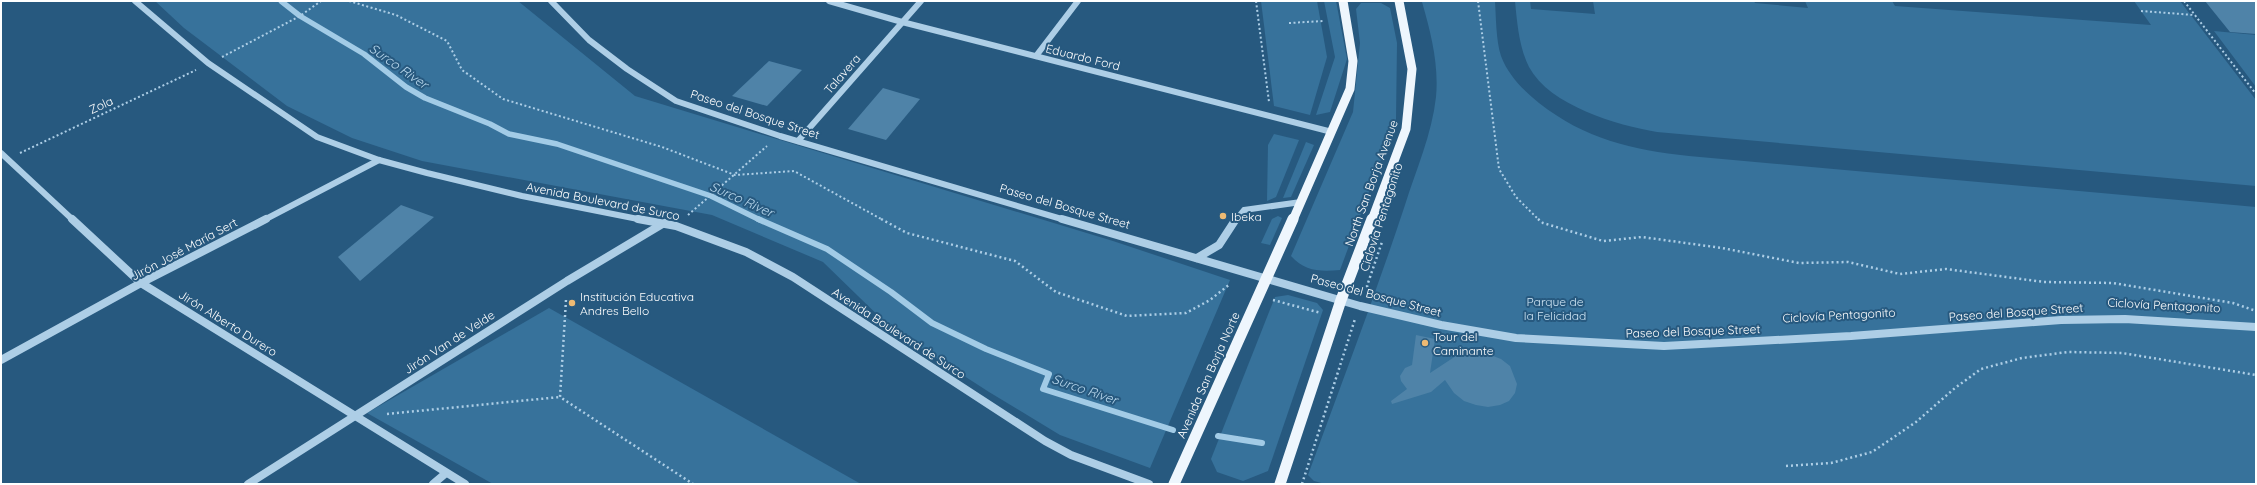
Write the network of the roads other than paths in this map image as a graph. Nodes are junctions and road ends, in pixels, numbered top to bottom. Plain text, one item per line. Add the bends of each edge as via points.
1 (135, 1) edge
2 (551, 1) edge
3 (829, 1) edge
4 (921, 1) edge
5 (1078, 1) edge
6 (1344, 1) edge
7 (1399, 1) edge
8 (902, 22) junction
9 (1036, 56) junction
10 (1332, 132) junction
11 (798, 141) junction
12 (1, 153) edge
13 (379, 160) junction
14 (1301, 202) junction
15 (664, 223) junction
16 (1197, 258) junction
17 (1266, 278) junction
18 (141, 283) junction
19 (1341, 300) junction
20 (2256, 327) edge
21 (1, 360) edge
22 (355, 417) junction
23 (446, 473) junction
24 (248, 484) edge
25 (434, 484) edge
26 (465, 484) edge
27 (1149, 484) edge
28 (1174, 484) edge
29 (1280, 484) edge

1 - 13 street, Avenida Boulevard de Surco via 208,64 317,137
2 - 11 street, Paseo del Bosque Street via 589,40 676,102
3 - 8 street, Eduardo Ford
4 - 8 street, Talavera
5 - 9 street
6 - 10 main road via 1353,61 1350,89
7 - 19 main road, North San Borja Avenue via 1412,69 1406,129
8 - 9 street, Eduardo Ford
8 - 11 street, Talavera
9 - 10 street, Eduardo Ford
10 - 14 main road
11 - 16 street, Paseo del Bosque Street
12 - 18 street, Jirón Alberto Durero
13 - 15 street, Avenida Boulevard de Surco via 522,196
13 - 18 street, Jirón José María Sert
14 - 16 street via 1244,210 1222,242 1214,250
14 - 17 main road
15 - 22 street, Jirón Van de Velde via 567,281
15 - 27 street, Avenida Boulevard de Surco via 746,252 793,277 1045,441 1071,455
16 - 17 street, Paseo del Bosque Street
17 - 19 street, Paseo del Bosque Street
17 - 28 main road, Avenida San Borja Norte
18 - 21 street, Jirón José María Sert
18 - 22 street, Jirón Alberto Durero
19 - 20 street, Paseo del Bosque Street via 1441,325 1516,338 1664,346 2061,320 2133,319
19 - 29 main road
22 - 23 street, Jirón Alberto Durero
22 - 24 street, Jirón Van de Velde
23 - 25 street
23 - 26 street, Jirón Alberto Durero

